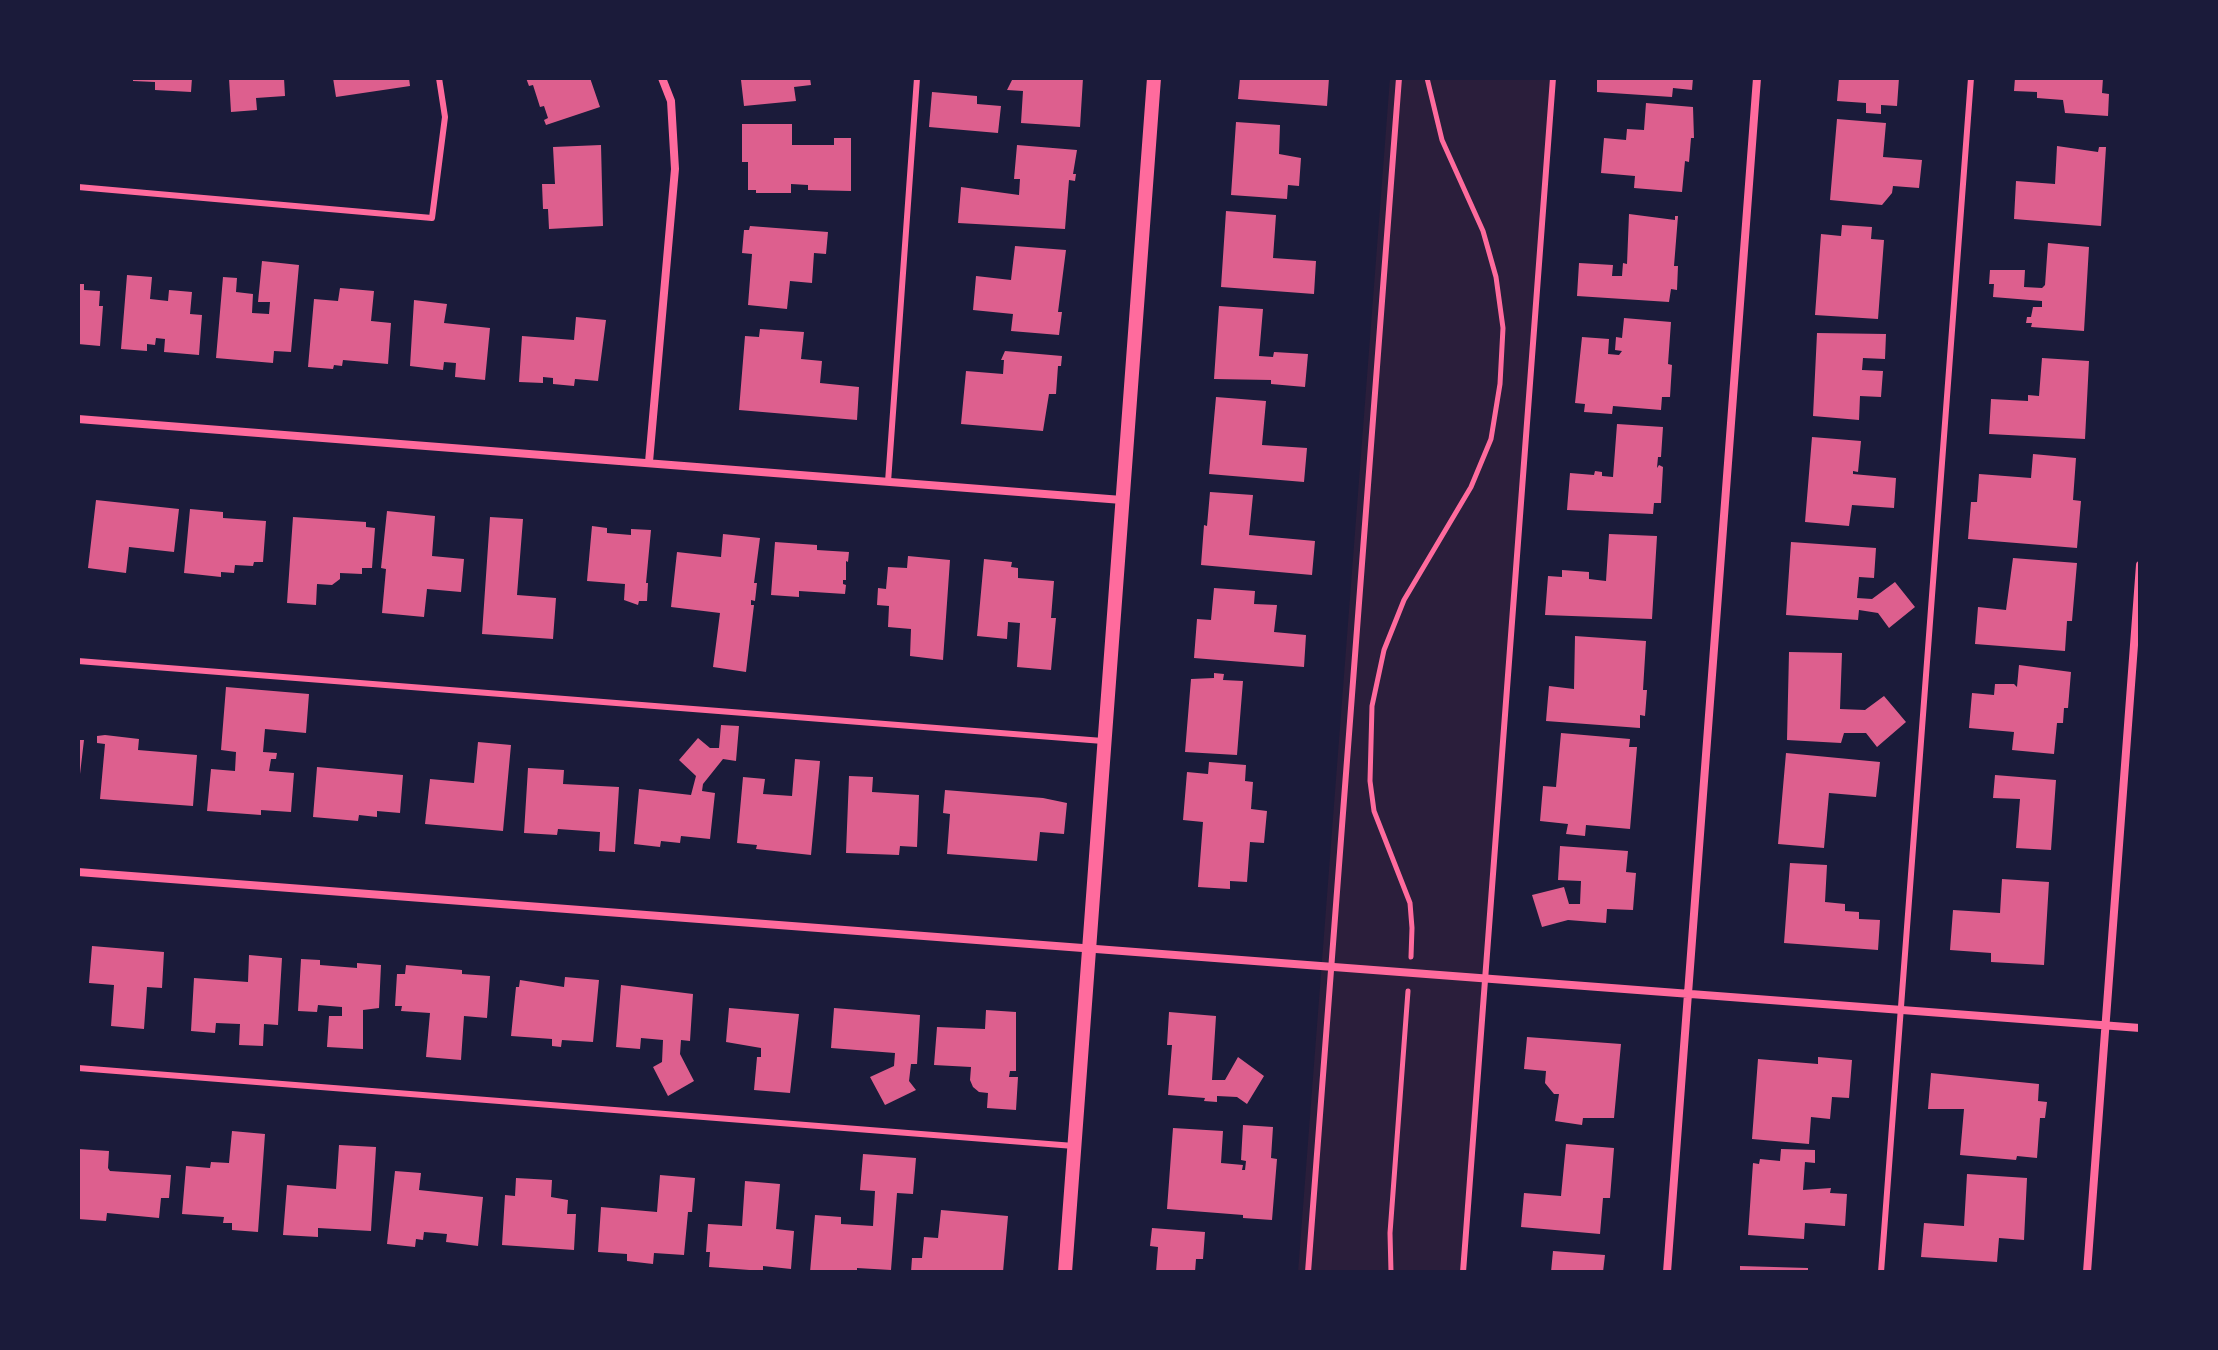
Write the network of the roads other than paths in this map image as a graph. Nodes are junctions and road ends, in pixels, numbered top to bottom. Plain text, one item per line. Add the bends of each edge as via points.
1 (439, 78) edge
2 (662, 78) edge
3 (917, 78) edge
4 (1154, 78) edge
5 (1399, 78) edge
6 (1553, 78) edge
7 (1757, 78) edge
8 (1971, 78) edge
9 (78, 187) edge
10 (78, 419) edge
11 (649, 462) junction
12 (888, 482) junction
13 (1122, 500) junction
14 (2140, 565) edge
15 (2139, 608) edge
16 (78, 661) edge
17 (1104, 741) junction
18 (78, 872) edge
19 (1089, 950) junction
20 (1332, 968) junction
21 (1485, 979) junction
22 (1687, 995) junction
23 (1902, 1011) junction
24 (2106, 1026) junction
25 (2140, 1028) edge
26 (78, 1068) edge
27 (1074, 1146) junction
28 (1065, 1272) edge
29 (1308, 1272) edge
30 (1463, 1272) edge
31 (1667, 1272) edge
32 (1881, 1272) edge
33 (2087, 1272) edge

1 - 9 lane via 445,117 432,218
2 - 11 street via 671,101 675,169
3 - 12 lane
4 - 13 street
5 - 20 lane
6 - 21 lane
7 - 22 street
8 - 23 lane
10 - 11 street
11 - 12 street
12 - 13 street
13 - 17 street
14 - 15 street
15 - 24 street
16 - 17 lane
17 - 19 street
18 - 19 street
19 - 20 street
19 - 27 street
20 - 21 street
20 - 29 lane
21 - 22 street
21 - 30 lane
22 - 23 street
22 - 31 street
23 - 24 street
23 - 32 lane
24 - 25 street
24 - 33 street
26 - 27 lane
27 - 28 street

